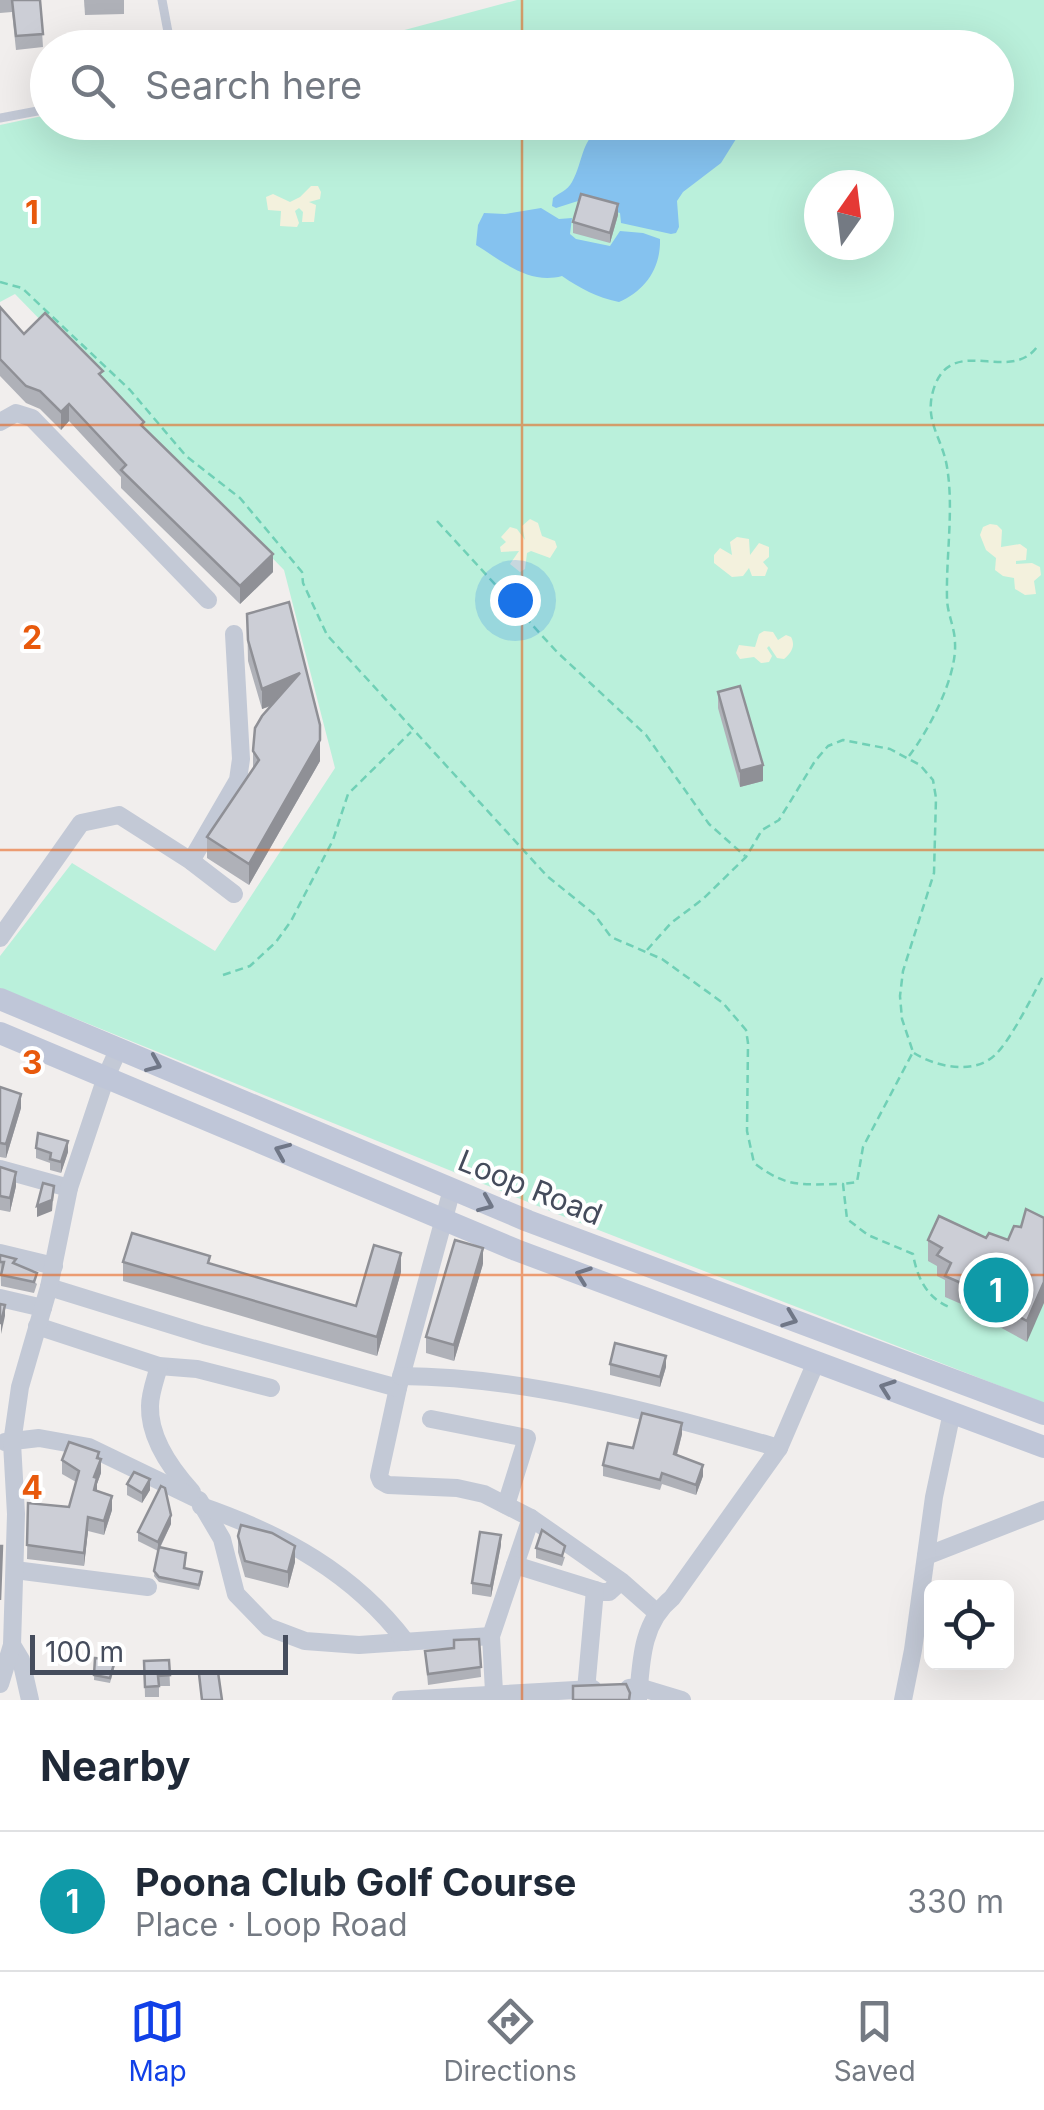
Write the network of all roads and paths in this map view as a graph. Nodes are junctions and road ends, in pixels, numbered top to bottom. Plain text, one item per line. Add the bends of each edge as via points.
1 (162, 0) edge
2 (168, 30) edge
3 (30, 112) edge
4 (0, 118) edge
5 (0, 282) edge
6 (1040, 344) dead end
7 (0, 422) edge
8 (437, 521) dead end
9 (208, 600) dead end
10 (234, 634) dead end
11 (413, 729) junction
12 (908, 757) junction
13 (746, 856) junction
14 (191, 861) junction
15 (234, 894) dead end
16 (0, 938) edge
17 (646, 951) junction
18 (1044, 974) edge
19 (223, 976) dead end
20 (0, 999) edge
21 (0, 1032) edge
22 (118, 1048) junction
23 (912, 1052) junction
24 (106, 1077) junction
25 (0, 1169) edge
26 (842, 1184) junction
27 (69, 1188) junction
28 (452, 1190) junction
29 (444, 1220) junction
30 (0, 1253) edge
31 (54, 1266) junction
32 (49, 1287) junction
33 (0, 1298) edge
34 (949, 1307) dead end
35 (40, 1317) junction
36 (816, 1362) junction
37 (159, 1366) junction
38 (400, 1382) junction
39 (271, 1388) dead end
40 (952, 1412) junction
41 (1044, 1414) edge
42 (431, 1419) dead end
43 (6, 1442) edge
44 (1044, 1447) edge
45 (780, 1448) junction
46 (200, 1503) junction
47 (506, 1506) junction
48 (1044, 1510) edge
49 (531, 1518) junction
50 (926, 1556) junction
51 (515, 1565) junction
52 (14, 1570) junction
53 (621, 1581) junction
54 (148, 1587) dead end
55 (596, 1590) junction
56 (655, 1611) junction
57 (492, 1636) junction
58 (406, 1642) junction
59 (12, 1645) junction
60 (0, 1684) edge
61 (586, 1690) junction
62 (494, 1692) junction
63 (638, 1694) edge
64 (516, 1696) edge
65 (30, 1700) edge
66 (401, 1700) edge
67 (682, 1700) edge
68 (903, 1700) edge

1 - 2 lane
3 - 4 lane
5 - 11 path via 22,288 130,390 186,456 240,498 302,572 327,635
6 - 12 path via 1027,357 950,364 932,397 931,423 946,465 947,599 956,645 932,721
7 - 9 street via 16,413 32,418
8 - 13 path via 646,735 710,824
10 - 14 street via 238,780
11 - 17 path via 611,937
11 - 19 path via 348,794 333,840 276,942 250,966
12 - 13 path via 855,741 828,746
12 - 23 path via 933,780 938,826 928,898 900,996
13 - 17 path
14 - 15 street
14 - 16 street via 119,816 81,823
17 - 26 path via 723,1003 746,1030 747,1131 754,1163 780,1182
18 - 23 path via 985,1062 958,1067
20 - 22 main road, Loop Road
21 - 24 main road, Loop Road
22 - 24 street
22 -> 28 main road, Loop Road
23 - 26 path via 863,1147 858,1182
24 - 27 street
29 -> 24 main road, Loop Road
25 - 27 street
26 - 34 path via 847,1219 913,1254 926,1290
27 - 31 street
28 - 29 street
28 -> 41 main road, Loop Road
36 -> 29 main road, Loop Road
29 - 38 street
30 - 31 street
31 - 32 street
32 - 35 street
32 - 38 street via 204,1335
33 - 35 street
35 - 37 street
35 - 43 street
40 -> 36 main road, Loop Road
36 - 45 street
37 - 39 street
37 - 46 street via 150,1407 156,1439
38 - 45 street via 450,1377 586,1396
38 - 47 street via 381,1481 457,1488
40 - 44 main road, Loop Road
40 - 50 street
42 - 47 street via 527,1438
43 - 46 street via 38,1438 89,1447
43 - 52 street
45 - 56 street via 672,1598
46 - 58 street via 311,1555 383,1612
46 - 58 street via 222,1539 236,1594 268,1627 305,1641
47 - 49 street
48 - 50 street
49 - 51 street
49 - 53 street
50 - 68 street
51 - 55 street
51 - 57 street
52 - 54 street
52 - 59 street
53 - 55 street via 609,1592
53 - 56 street
55 - 61 street
56 - 63 street
57 - 58 street
57 - 62 street
59 - 60 street
59 - 65 street
61 - 63 street
61 - 64 street
62 - 64 street
62 - 66 street
63 - 67 street

